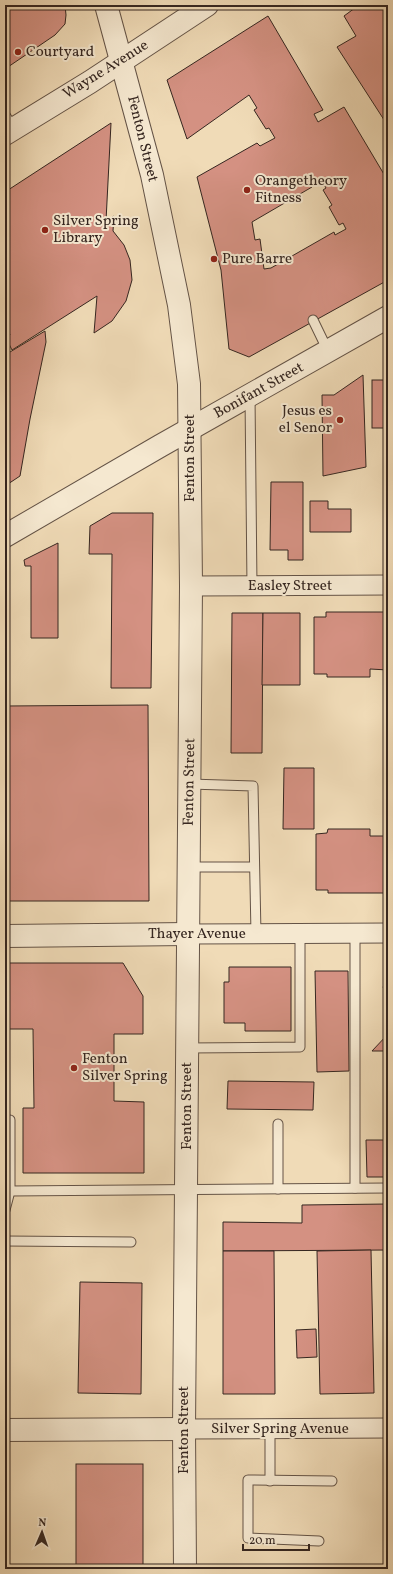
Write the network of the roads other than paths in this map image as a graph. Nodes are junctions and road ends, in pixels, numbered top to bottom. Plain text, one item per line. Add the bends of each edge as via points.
1 (106, 5) edge
2 (207, 5) edge
3 (121, 61) junction
4 (8, 126) edge
5 (388, 317) edge
6 (313, 320) dead end
7 (328, 352) junction
8 (250, 396) junction
9 (190, 429) junction
10 (5, 536) edge
11 (388, 585) edge
12 (191, 586) junction
13 (252, 586) junction
14 (190, 784) junction
15 (189, 867) junction
16 (254, 868) junction
17 (300, 933) junction
18 (355, 933) junction
19 (188, 934) junction
20 (256, 934) junction
21 (388, 934) edge
22 (5, 936) edge
23 (187, 1048) junction
24 (5, 1120) edge
25 (278, 1124) dead end
26 (355, 1188) junction
27 (388, 1188) edge
28 (186, 1189) junction
29 (278, 1189) junction
30 (10, 1191) junction
31 (5, 1210) edge
32 (5, 1241) edge
33 (131, 1242) dead end
34 (388, 1428) edge
35 (184, 1429) junction
36 (270, 1429) junction
37 (5, 1430) edge
38 (270, 1481) junction
39 (332, 1482) dead end
40 (319, 1541) dead end
41 (185, 1569) edge

1 - 3 street, Fenton Street
2 - 3 street, Wayne Avenue
3 - 4 street, Wayne Avenue
3 - 9 street, Fenton Street via 152,175 179,305 189,384
5 - 7 street, Bonifant Street
6 - 7 lane
7 - 8 street, Bonifant Street
8 - 9 street, Bonifant Street
8 - 13 lane
9 - 10 street, Bonifant Street
9 - 12 street, Fenton Street
11 - 13 street, Easley Street
12 - 13 street, Easley Street
12 - 14 street, Fenton Street
14 - 15 street, Fenton Street
14 - 16 lane via 253,786
15 - 16 lane
15 - 19 street, Fenton Street
16 - 20 lane
17 - 18 street, Thayer Avenue
17 - 20 street, Thayer Avenue
17 - 23 lane via 300,1047
18 - 21 street, Thayer Avenue
18 - 26 lane
19 - 20 street, Thayer Avenue
19 - 22 street, Thayer Avenue
19 - 23 street, Fenton Street
23 - 28 street, Fenton Street
24 - 30 lane via 10,1120
25 - 29 lane
26 - 27 lane
26 - 29 lane
28 - 29 lane
28 - 30 lane
28 - 35 street, Fenton Street
30 - 31 lane
32 - 33 lane
34 - 36 street, Silver Spring Avenue
35 - 36 street, Silver Spring Avenue
35 - 37 street, Silver Spring Avenue
35 - 41 street, Fenton Street
36 - 38 lane
38 - 39 lane
38 - 40 lane via 248,1480 248,1538

